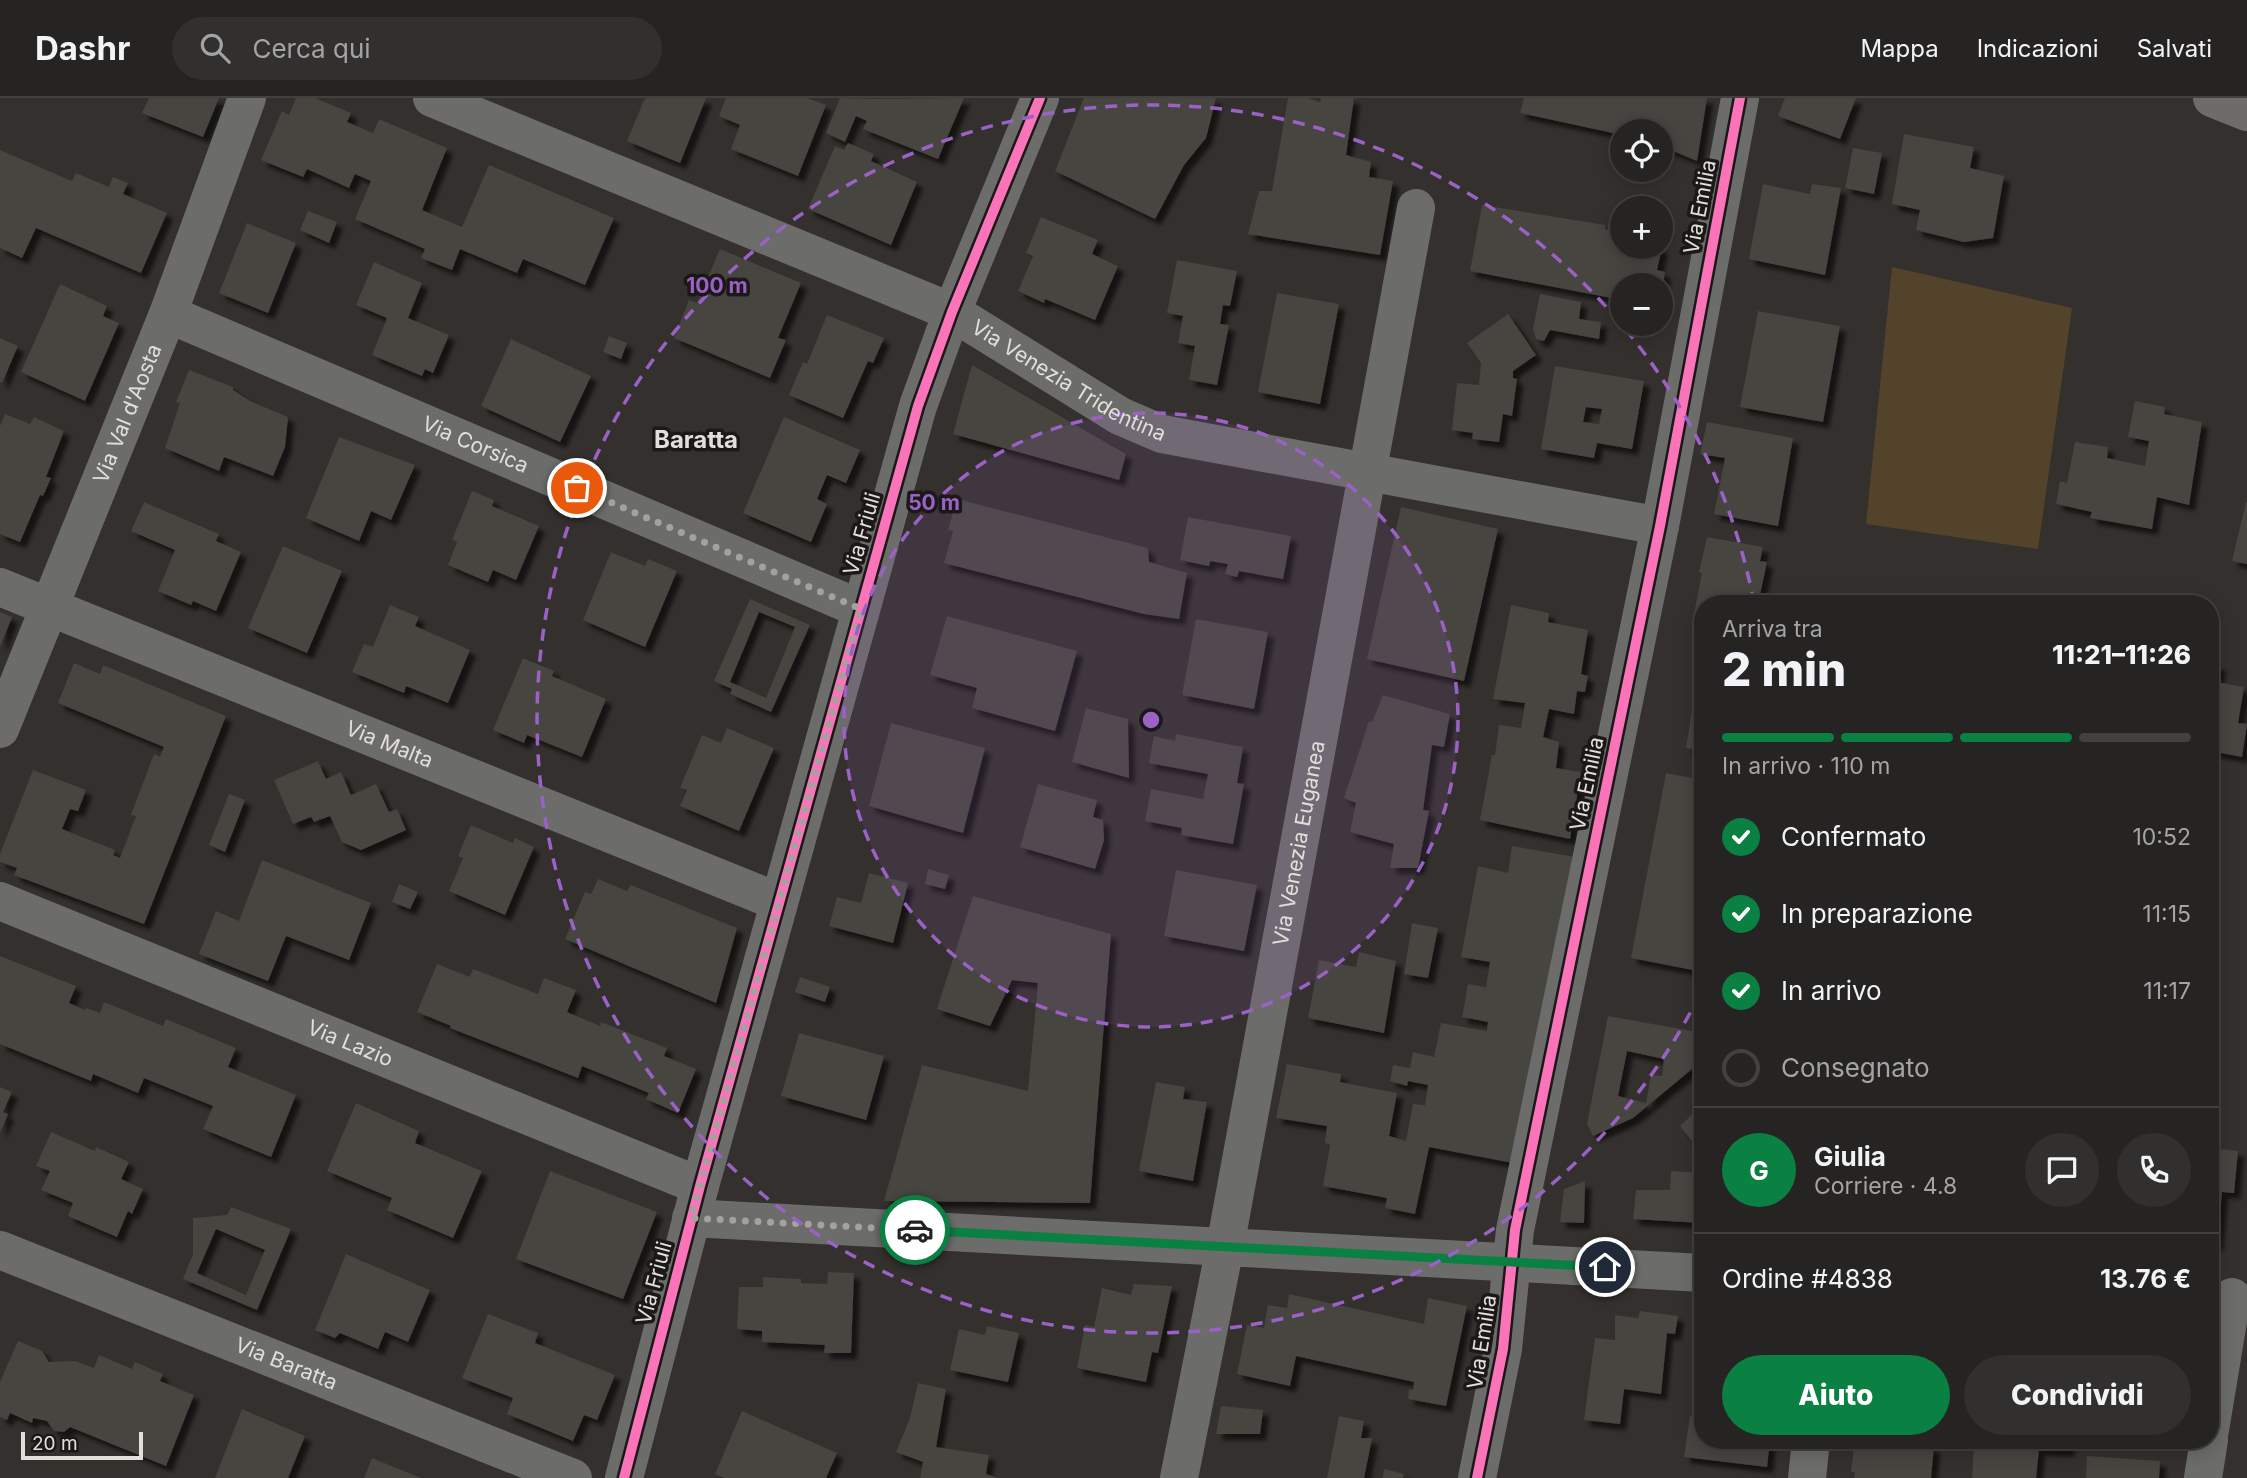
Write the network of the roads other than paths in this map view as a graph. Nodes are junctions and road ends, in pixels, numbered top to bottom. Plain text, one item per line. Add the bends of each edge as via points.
1 (247, 98) edge
2 (432, 98) edge
3 (1040, 98) edge
4 (1740, 98) edge
5 (2211, 98) edge
6 (2247, 112) edge
7 (1416, 208) dead end
8 (952, 312) junction
9 (167, 314) junction
10 (1367, 472) junction
11 (1660, 526) junction
12 (0, 587) edge
13 (47, 608) junction
14 (861, 609) junction
15 (0, 729) edge
16 (0, 901) edge
17 (779, 902) junction
18 (695, 1202) junction
19 (1225, 1247) junction
20 (0, 1250) edge
21 (1512, 1262) junction
22 (1694, 1272) edge
23 (2230, 1296) edge
24 (2219, 1370) edge
25 (1810, 1449) edge
26 (2208, 1449) edge
27 (573, 1478) edge
28 (624, 1478) edge
29 (1179, 1478) edge
30 (1477, 1478) edge
31 (1807, 1478) edge
32 (2203, 1478) edge

1 - 9 street, Via Val d'Aosta
2 - 8 street, Via Venezia Tridentina
3 - 8 street, Via Friuli
4 - 11 street, Via Emilia
5 - 6 main road
7 - 10 street, Via Venezia Euganea
8 - 10 street, Via Venezia Tridentina via 1120,416 1162,435
8 - 14 street, Via Friuli via 918,406
9 - 13 street, Via Val d'Aosta
9 - 14 street, Via Corsica
10 - 11 street, Via Venezia Tridentina
10 - 19 street, Via Venezia Euganea
11 - 21 street, Via Emilia
12 - 13 street, Via Malta
13 - 15 street, Via Val d'Aosta
13 - 17 street, Via Malta
14 - 17 street, Via Friuli
16 - 18 street, Via Lazio
17 - 18 street, Via Friuli
18 - 19 street, Via Lazio
18 - 28 street, Via Friuli
19 - 21 street, Via Lazio
19 - 29 street, Via Venezia Euganea
20 - 27 street, Via Baratta
21 - 22 street, Via Lazio
21 - 30 street, Via Emilia via 1503,1349
23 - 24 street
25 - 31 street
26 - 32 street

